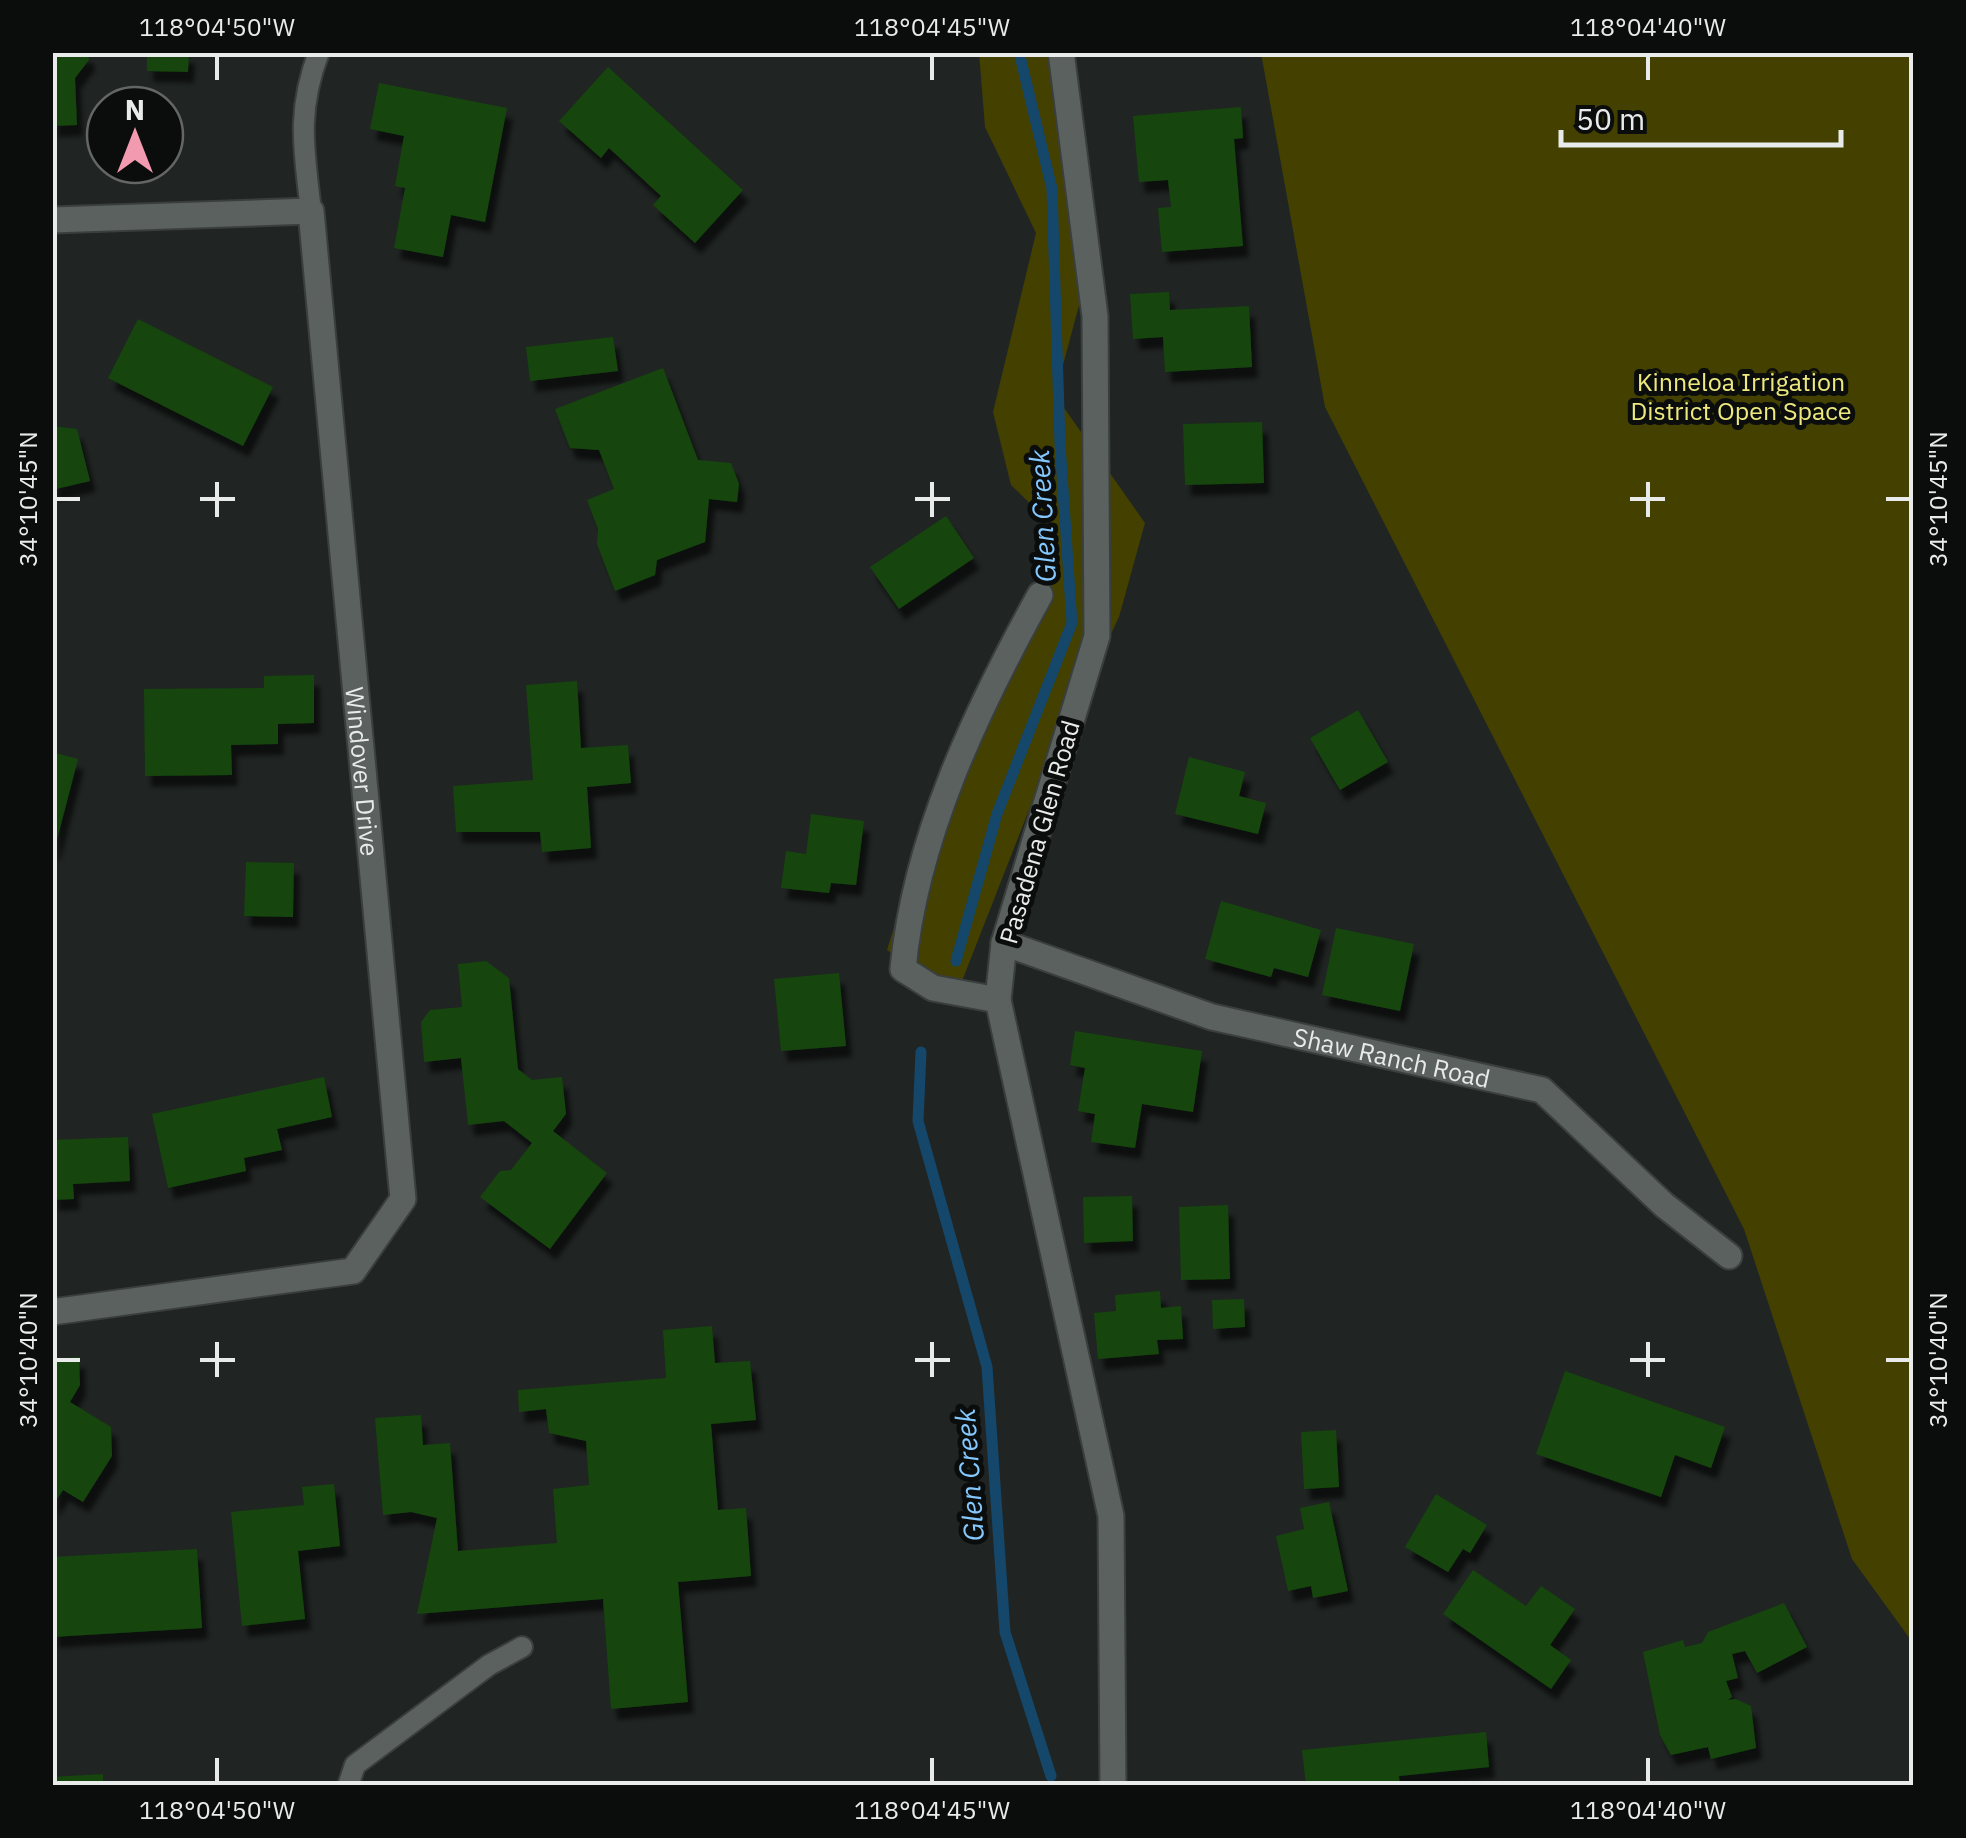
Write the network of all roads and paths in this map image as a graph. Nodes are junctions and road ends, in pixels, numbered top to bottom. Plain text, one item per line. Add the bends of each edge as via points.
1 (318, 52) edge
2 (1060, 52) edge
3 (310, 211) junction
4 (52, 220) edge
5 (1040, 595) dead end
6 (1004, 943) junction
7 (998, 1000) junction
8 (1729, 1256) dead end
9 (52, 1312) edge
10 (522, 1646) dead end
11 (348, 1786) edge
12 (1113, 1786) edge

1 - 3 lane via 300,120
2 - 6 street, Pasadena Glen Road via 1095,316 1098,636
3 - 4 street
3 - 9 street, Windover Drive via 403,1199 353,1271
5 - 7 street via 986,693 938,819 906,934 903,969 933,988
6 - 7 street, Pasadena Glen Road
6 - 8 street, Shaw Ranch Road via 1212,1017 1542,1090 1664,1206
7 - 12 street, Pasadena Glen Road via 1111,1516
10 - 11 lane via 356,1765

